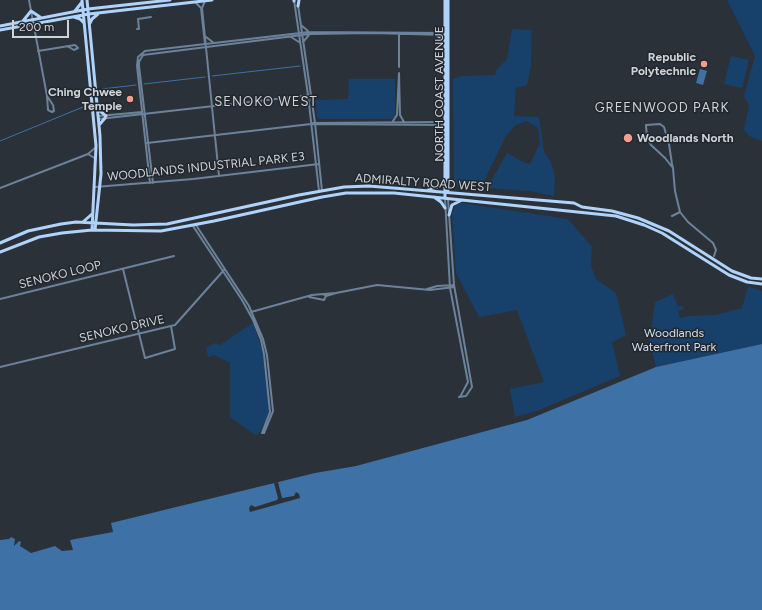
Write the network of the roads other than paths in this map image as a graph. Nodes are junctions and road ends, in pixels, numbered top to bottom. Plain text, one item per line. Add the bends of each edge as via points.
1 (29, 0) edge
2 (87, 0) edge
3 (170, 0) edge
4 (212, 0) edge
5 (296, 0) edge
6 (449, 0) edge
7 (82, 1) edge
8 (205, 1) junction
9 (195, 2) junction
10 (445, 2) edge
11 (298, 6) joint
12 (100, 8) junction
13 (88, 9) junction
14 (83, 10) junction
15 (31, 11) junction
16 (74, 12) junction
17 (99, 13) junction
18 (89, 14) junction
19 (84, 15) junction
20 (71, 17) junction
21 (151, 17) dead end
22 (42, 18) junction
23 (22, 21) junction
24 (33, 22) junction
25 (85, 24) junction
26 (300, 24) junction
27 (90, 25) junction
28 (0, 26) edge
29 (297, 26) junction
30 (444, 26) junction
31 (137, 29) dead end
32 (0, 30) edge
33 (331, 32) junction
34 (310, 33) junction
35 (399, 33) junction
36 (288, 34) junction
37 (300, 34) junction
38 (436, 34) junction
39 (446, 34) junction
40 (206, 36) junction
41 (290, 37) junction
42 (300, 42) junction
43 (214, 43) junction
44 (445, 43) junction
45 (303, 44) junction
46 (206, 45) junction
47 (67, 46) junction
48 (38, 51) junction
49 (399, 67) dead end
50 (310, 95) junction
51 (47, 96) junction
52 (212, 106) junction
53 (98, 109) junction
54 (143, 114) junction
55 (105, 117) junction
56 (99, 118) junction
57 (392, 122) junction
58 (404, 122) junction
59 (446, 123) junction
60 (313, 124) junction
61 (99, 126) junction
62 (215, 135) junction
63 (147, 143) junction
64 (96, 146) junction
65 (88, 154) junction
66 (96, 160) junction
67 (318, 164) junction
68 (673, 168) junction
69 (220, 176) junction
70 (444, 180) junction
71 (151, 183) junction
72 (448, 184) junction
73 (95, 187) junction
74 (100, 187) junction
75 (0, 188) edge
76 (425, 190) junction
77 (321, 191) junction
78 (446, 192) junction
79 (460, 193) junction
80 (296, 195) junction
81 (431, 196) junction
82 (446, 197) junction
83 (283, 199) junction
84 (463, 199) junction
85 (527, 199) junction
86 (538, 200) junction
87 (298, 201) junction
88 (285, 204) junction
89 (528, 206) junction
90 (445, 208) junction
91 (544, 208) junction
92 (680, 212) junction
93 (95, 213) junction
94 (449, 214) junction
95 (672, 216) dead end
96 (81, 222) junction
97 (94, 223) junction
98 (108, 224) junction
99 (195, 225) junction
100 (94, 230) junction
101 (0, 243) edge
102 (0, 252) edge
103 (174, 256) dead end
104 (713, 258) junction
105 (708, 261) junction
106 (715, 263) junction
107 (124, 269) junction
108 (224, 270) junction
109 (762, 279) edge
110 (762, 284) edge
111 (437, 286) junction
112 (450, 286) junction
113 (454, 286) junction
114 (437, 289) junction
115 (426, 290) junction
116 (325, 295) junction
117 (309, 297) junction
118 (0, 299) edge
119 (249, 306) junction
120 (259, 309) junction
121 (251, 312) junction
122 (171, 326) junction
123 (139, 334) junction
124 (0, 368) edge
125 (263, 433) dead end

1 - 15 street
2 - 12 main road via 92,6
2 - 13 main road
3 - 12 main road
4 - 8 main road
5 - 11 main road
5 - 29 street
6 - 10 main road
7 - 14 main road
7 - 16 main road
8 - 9 main road
8 - 40 street via 202,8
9 - 17 main road
9 - 46 street via 201,8
10 - 30 main road, NORTH COAST AVENUE
10 - 39 main road, NORTH COAST AVENUE
11 - 26 street
12 - 13 main road
13 - 14 main road
13 - 18 main road
14 - 16 main road
14 - 19 main road
15 - 22 main road
15 - 23 main road
15 - 24 street
16 - 22 main road
17 - 18 main road
17 - 27 main road
18 - 19 main road
18 - 27 main road
19 - 20 main road
19 - 25 main road
20 - 24 main road
20 - 25 main road via 80,19
21 - 31 street via 138,18
22 - 24 main road
23 - 24 main road
23 - 28 main road
24 - 32 main road
24 - 48 street
25 - 64 main road
26 - 34 street
26 - 37 street
27 - 53 main road
29 - 36 street via 294,32
29 - 37 street
30 - 38 main road
30 - 39 main road, NORTH COAST AVENUE
33 - 34 street
33 - 35 street
33 - 38 street
34 - 37 street
34 - 45 street
35 - 38 street
35 - 49 street
36 - 37 street
36 - 43 street
37 - 41 street
37 - 42 street
37 - 45 street
38 - 39 street
38 - 44 main road
39 - 44 main road, NORTH COAST AVENUE
39 - 59 main road, NORTH COAST AVENUE
40 - 43 street
40 - 46 street
41 - 42 street
41 - 46 street
42 - 50 street
43 - 46 street
44 - 59 main road, NORTH COAST AVENUE
45 - 50 street
46 - 52 street
46 - 54 street via 145,51 138,57
47 - 47 street via 75,45 78,47 76,50
47 - 48 street
48 - 51 street
50 - 52 street
50 - 60 street
51 - 51 street via 53,106 52,112 48,110
52 - 54 street
52 - 62 street
53 - 55 main road
53 - 56 main road
54 - 55 street
54 - 63 street
55 - 56 street
55 - 61 main road
56 - 61 main road
57 - 58 street
57 - 58 street via 397,115 399,73 400,115
57 - 60 street
58 - 59 street
59 - 60 street
59 - 70 main road, NORTH COAST AVENUE
59 - 72 main road, NORTH COAST AVENUE
60 - 62 street
60 - 67 street
61 - 74 main road
62 - 63 street
62 - 69 street
63 - 71 street
64 - 65 street
64 - 66 main road
65 - 66 street
65 - 75 street
66 - 73 main road
67 - 69 street, WOODLANDS INDUSTRIAL PARK E3
67 - 77 street
68 - 68 street via 651,145 647,138 646,125 660,124 664,127
68 - 92 street
69 - 71 street, WOODLANDS INDUSTRIAL PARK E3
70 - 76 main road via 438,187
70 - 78 main road, NORTH COAST AVENUE
71 - 74 street, WOODLANDS INDUSTRIAL PARK E3
72 - 78 main road, NORTH COAST AVENUE
72 - 79 main road via 451,189
73 - 74 street, WOODLANDS INDUSTRIAL PARK E3
73 - 93 main road
74 - 93 main road
76 - 77 main road, ADMIRALTY ROAD WEST via 369,186
76 - 78 main road, ADMIRALTY ROAD WEST
77 - 80 main road, ADMIRALTY ROAD WEST
78 - 79 main road, ADMIRALTY ROAD WEST
78 - 82 main road, NORTH COAST AVENUE
79 - 85 main road, ADMIRALTY ROAD WEST
80 - 83 main road, ADMIRALTY ROAD WEST
80 - 87 main road via 294,199
81 - 82 main road, ADMIRALTY ROAD WEST
81 - 87 main road, ADMIRALTY ROAD WEST via 370,192
81 - 90 main road
82 - 84 main road, ADMIRALTY ROAD WEST
82 - 90 street, NORTH COAST AVENUE
82 - 94 street, NORTH COAST AVENUE
83 - 88 main road via 286,201
83 - 98 main road, ADMIRALTY ROAD WEST via 167,224
84 - 89 main road, ADMIRALTY ROAD WEST
84 - 94 main road via 452,205
85 - 86 main road, ADMIRALTY ROAD WEST
85 - 89 main road via 532,202 531,206
86 - 91 main road via 535,201 535,206
86 - 104 main road, ADMIRALTY ROAD WEST via 574,203 582,207 630,216 677,236
87 - 88 main road, ADMIRALTY ROAD WEST
88 - 99 main road, ADMIRALTY ROAD WEST
89 - 91 main road, ADMIRALTY ROAD WEST
90 - 112 street, NORTH COAST AVENUE
91 - 105 main road, ADMIRALTY ROAD WEST via 601,214 638,223 674,240
92 - 95 street
92 - 104 street via 713,243 716,250
93 - 96 main road
93 - 97 main road
93 - 98 main road
94 - 113 street, NORTH COAST AVENUE
96 - 97 main road, ADMIRALTY ROAD WEST
96 - 101 main road, ADMIRALTY ROAD WEST via 42,227
97 - 98 main road, ADMIRALTY ROAD WEST
97 - 100 main road
99 - 100 main road, ADMIRALTY ROAD WEST via 160,231
99 - 108 street
100 - 102 main road, ADMIRALTY ROAD WEST via 38,237
103 - 107 street, SENOKO LOOP
104 - 105 main road
104 - 106 main road
105 - 106 main road, ADMIRALTY ROAD WEST
106 - 109 main road, ADMIRALTY ROAD WEST via 741,275
106 - 110 main road, ADMIRALTY ROAD WEST via 738,279
107 - 118 street, SENOKO LOOP
107 - 123 street
108 - 119 street
108 - 121 street
108 - 122 street, SENOKO DRIVE via 180,321
111 - 112 street
111 - 114 street
111 - 115 street
112 - 113 street
112 - 113 street, NORTH COAST AVENUE via 468,382 459,398 469,394 472,386
112 - 114 street
114 - 115 street
115 - 116 street via 378,285
116 - 117 street
116 - 117 street via 325,300
117 - 120 street
119 - 120 street
119 - 121 street
120 - 121 street
121 - 125 street via 267,355 273,411
122 - 123 street, SENOKO DRIVE
122 - 123 street via 175,349 145,358
123 - 124 street, SENOKO DRIVE

